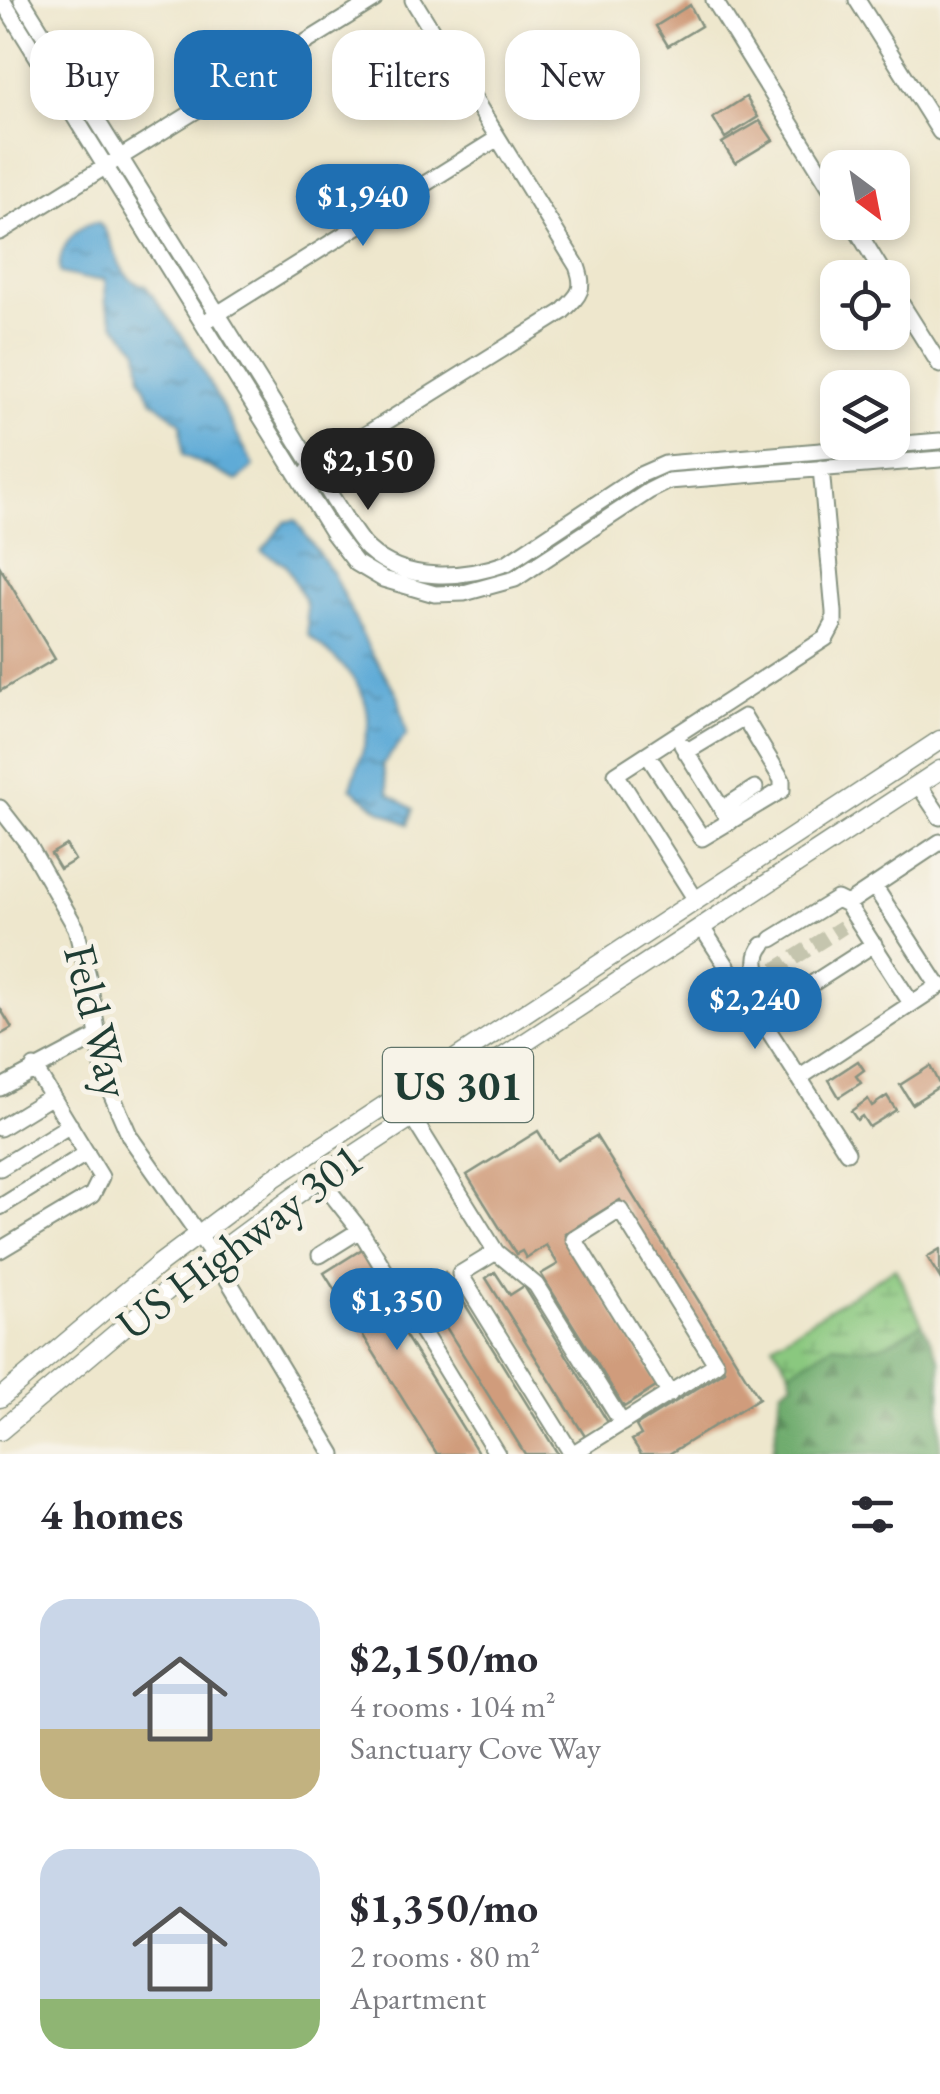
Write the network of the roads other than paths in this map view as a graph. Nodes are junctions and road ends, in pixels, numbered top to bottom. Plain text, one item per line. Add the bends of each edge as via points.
1 (374, 0) edge
2 (412, 0) edge
3 (714, 0) edge
4 (858, 0) edge
5 (14, 5) edge
6 (940, 132) edge
7 (498, 138) junction
8 (121, 156) junction
9 (106, 165) junction
10 (820, 171) edge
11 (0, 232) edge
12 (218, 313) junction
13 (910, 317) edge
14 (203, 322) junction
15 (940, 365) edge
16 (940, 441) edge
17 (940, 458) edge
18 (314, 467) junction
19 (820, 468) junction
20 (299, 476) junction
21 (732, 699) junction
22 (744, 716) junction
23 (675, 736) junction
24 (940, 740) edge
25 (686, 752) junction
26 (647, 754) junction
27 (772, 764) junction
28 (940, 770) edge
29 (918, 784) junction
30 (0, 808) edge
31 (726, 816) junction
32 (940, 817) edge
33 (940, 842) edge
34 (769, 852) junction
35 (874, 886) junction
36 (696, 900) junction
37 (849, 916) junction
38 (701, 926) junction
39 (874, 944) junction
40 (939, 985) edge
41 (602, 992) junction
42 (911, 1003) junction
43 (779, 1005) junction
44 (523, 1013) junction
45 (760, 1018) junction
46 (96, 1037) junction
47 (34, 1067) junction
48 (798, 1078) junction
49 (0, 1088) edge
50 (52, 1096) junction
51 (411, 1116) junction
52 (70, 1126) junction
53 (0, 1128) edge
54 (847, 1152) dead end
55 (86, 1153) junction
56 (0, 1168) edge
57 (319, 1178) junction
58 (0, 1207) edge
59 (360, 1230) junction
60 (197, 1234) junction
61 (0, 1250) edge
62 (496, 1252) junction
63 (320, 1254) dead end
64 (213, 1255) junction
65 (670, 1394) junction
66 (0, 1398) edge
67 (622, 1423) junction
68 (0, 1431) edge
69 (334, 1454) edge
70 (497, 1454) edge

1 - 8 street
2 - 7 street
3 - 10 street
4 - 6 street
5 - 8 street
5 - 9 street
7 - 12 street
7 - 18 street via 577,266 579,295 562,312
8 - 9 street
8 - 12 street
9 - 11 street
9 - 14 street
12 - 14 street
12 - 18 street
13 - 15 street
14 - 20 street
16 - 18 street via 665,464 507,563 462,576 415,571 368,550
17 - 19 street
18 - 20 street
19 - 20 street via 670,481 515,578 434,594 356,563
19 - 21 street via 834,623 826,638
21 - 22 street
21 - 23 street
22 - 25 street
22 - 27 street
23 - 25 street
23 - 26 street
24 - 34 main road, US 301
25 - 31 street
26 - 31 street via 702,838
26 - 36 street via 616,774
27 - 31 street
27 - 31 street via 782,790
28 - 29 main road, US Highway 301 / US 301
29 - 32 street
29 - 38 main road, US Highway 301 / US 301
30 - 46 street, Feld Way via 76,928
33 - 35 street
34 - 36 main road, US 301
34 - 38 main road via 706,912
35 - 37 street
35 - 40 street
36 - 41 main road via 674,932 610,975
36 - 44 main road, US 301
37 - 39 street
37 - 43 street via 837,899 756,952
38 - 41 main road, US Highway 301 / US 301
38 - 45 street
39 - 42 street
39 - 43 street
40 - 42 street
41 - 51 main road, US Highway 301 / US 301
42 - 48 street
43 - 45 street
44 - 51 main road via 471,1062 422,1094
44 - 60 main road, US 301
45 - 48 street
46 - 47 street
46 - 60 street, Feld Way via 130,1138
47 - 49 street
47 - 50 street
48 - 54 street
50 - 52 street
50 - 53 street
51 - 57 main road, US Highway 301 / US 301
51 - 62 street
52 - 55 street
52 - 56 street
55 - 58 street
55 - 61 street via 101,1177 92,1194
57 - 59 street
57 - 64 main road, US Highway 301 / US 301
59 - 63 street
59 - 70 street
60 - 64 street, Feld Way
60 - 66 main road, US Highway 301 / US 301
62 - 67 street via 536,1285
62 - 67 street via 460,1274 572,1454
64 - 68 main road, US Highway 301 / US 301
64 - 69 street, Feld Way
65 - 65 street via 716,1364 620,1210 574,1239
65 - 67 street

